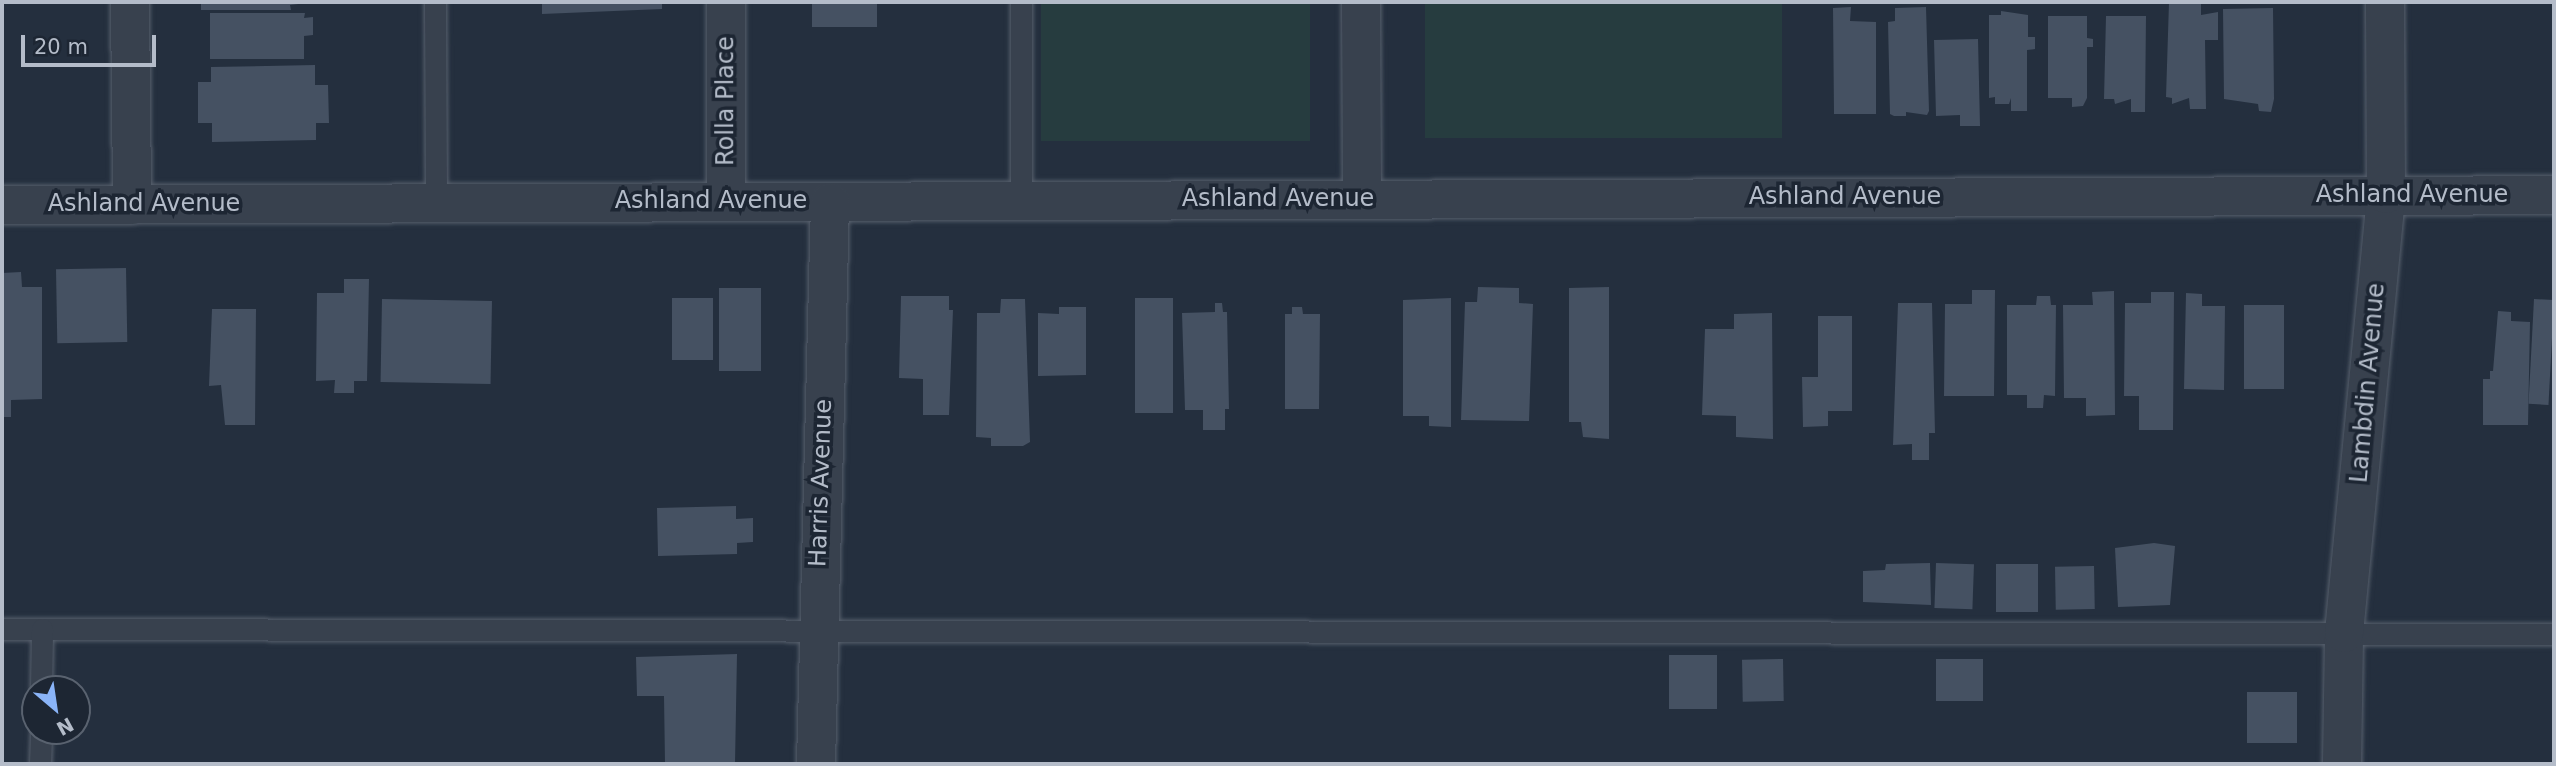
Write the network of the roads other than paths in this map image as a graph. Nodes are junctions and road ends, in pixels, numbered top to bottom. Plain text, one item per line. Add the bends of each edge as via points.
1 (131, 2) edge
2 (435, 2) edge
3 (726, 2) edge
4 (1021, 2) edge
5 (1361, 2) edge
6 (2385, 2) edge
7 (2386, 194) junction
8 (2554, 195) edge
9 (1362, 199) junction
10 (726, 200) junction
11 (436, 201) junction
12 (1021, 201) junction
13 (830, 202) junction
14 (2, 205) edge
15 (132, 205) junction
16 (2, 629) edge
17 (42, 629) junction
18 (816, 633) junction
19 (2344, 633) junction
20 (2554, 634) edge
21 (41, 675) edge
22 (41, 745) edge
23 (40, 764) edge
24 (816, 764) edge
25 (2342, 764) edge

1 - 15 street
2 - 11 lane
3 - 10 street, Rolla Place
4 - 12 lane
5 - 9 street
6 - 7 street, Lambdin Avenue
7 - 8 street, Ashland Avenue
7 - 9 street, Ashland Avenue
7 - 19 street, Lambdin Avenue
9 - 12 street, Ashland Avenue
10 - 11 street, Ashland Avenue
10 - 13 street, Ashland Avenue
11 - 15 street, Ashland Avenue
12 - 13 street, Ashland Avenue
13 - 18 street, Harris Avenue
14 - 15 street, Ashland Avenue
16 - 17 lane
17 - 18 lane
17 - 21 lane
18 - 19 lane
18 - 24 street, Harris Avenue
19 - 20 lane
19 - 25 street, Lambdin Avenue
22 - 23 lane

